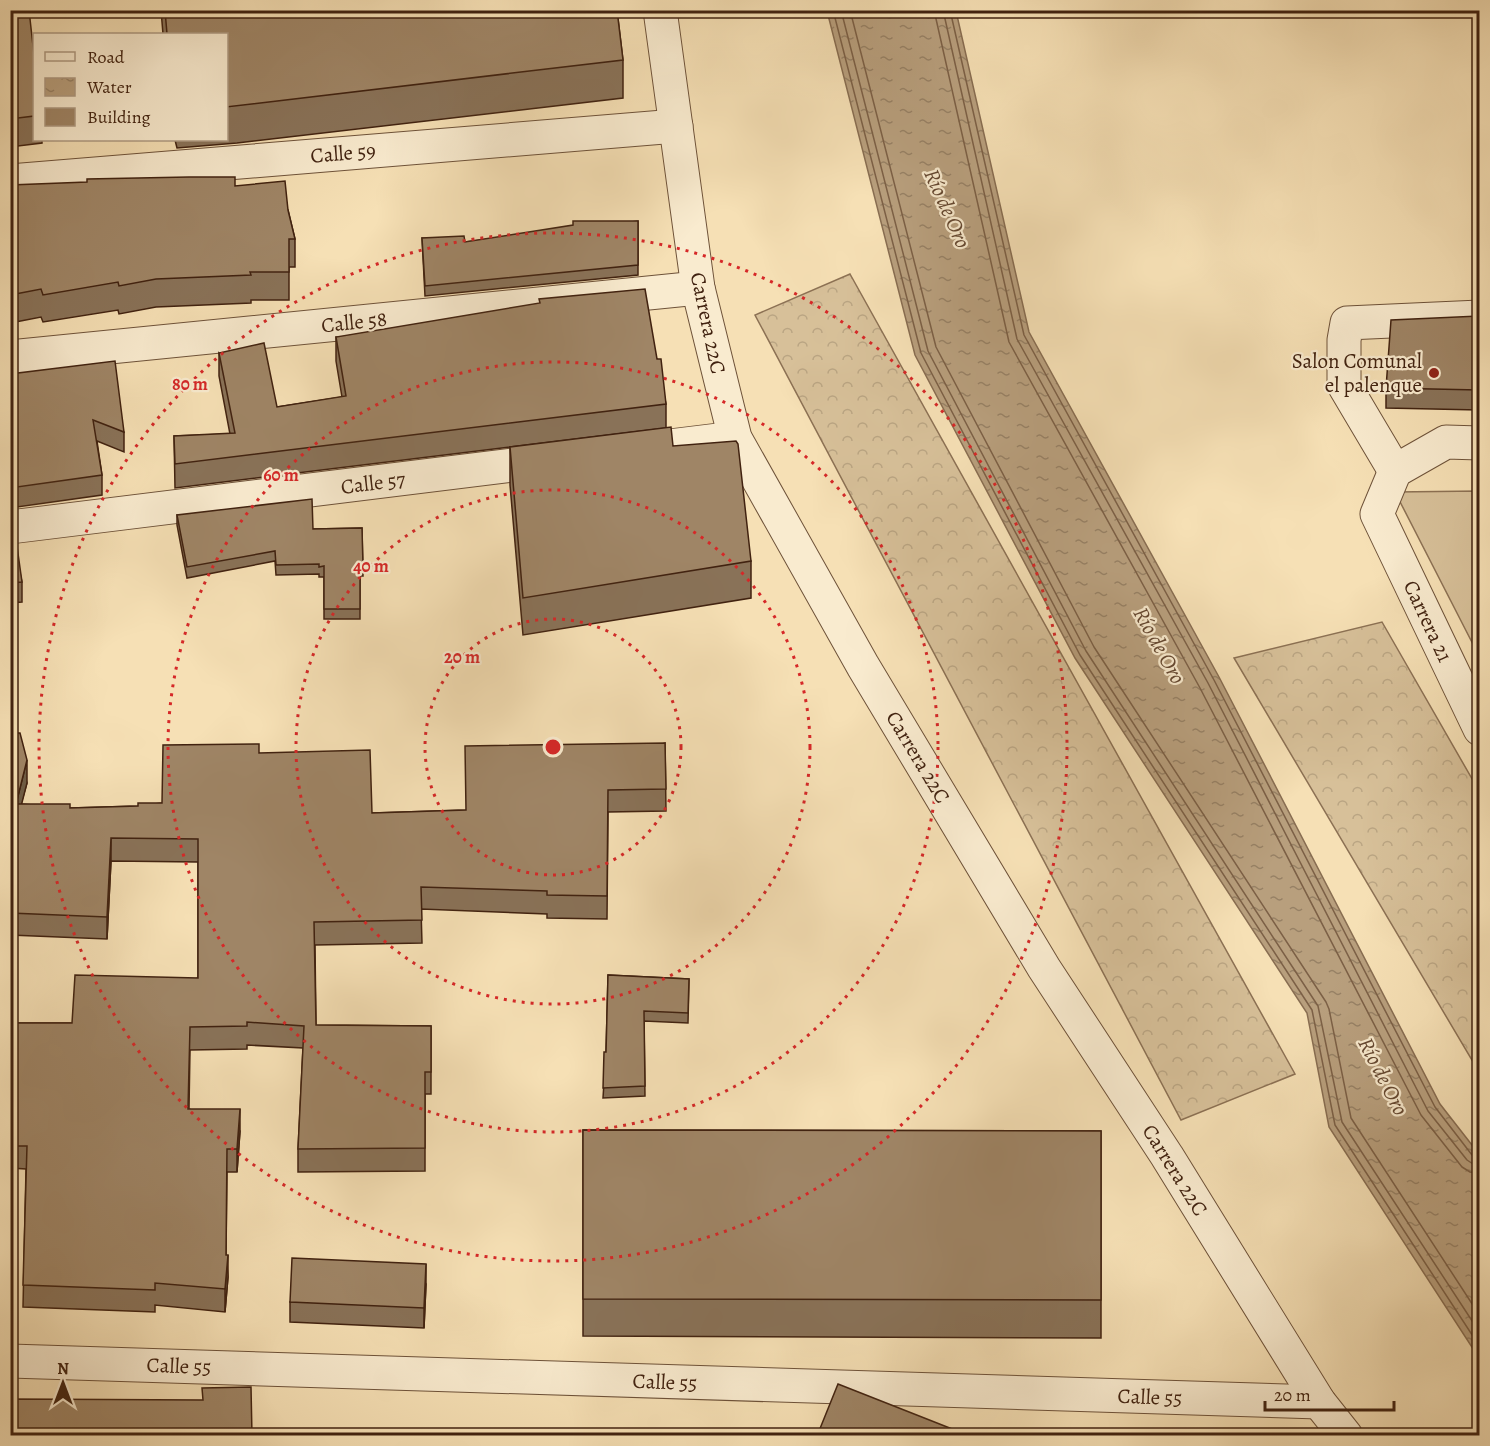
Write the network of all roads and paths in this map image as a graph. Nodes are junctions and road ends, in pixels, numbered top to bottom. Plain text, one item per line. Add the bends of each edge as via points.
1 (660, 10) edge
2 (676, 126) junction
3 (10, 181) edge
4 (699, 288) junction
5 (1479, 317) edge
6 (10, 357) edge
7 (735, 438) junction
8 (1479, 443) edge
9 (1395, 471) junction
10 (10, 527) edge
11 (1479, 729) edge
12 (10, 1361) edge
13 (1319, 1402) junction
14 (1346, 1436) edge

1 - 2 street, Carrera 22C
2 - 3 street, Calle 59
2 - 4 street, Carrera 22C
4 - 6 street, Calle 58
4 - 7 street, Carrera 22C
5 - 9 street via 1347,323 1344,385
7 - 10 street, Calle 57
7 - 13 street, Carrera 22C via 863,666 1044,968 1167,1156
8 - 9 street via 1446,442
9 - 11 street, Carrera 21 via 1377,514
12 - 13 street, Calle 55
13 - 14 street, Carrera 22C

